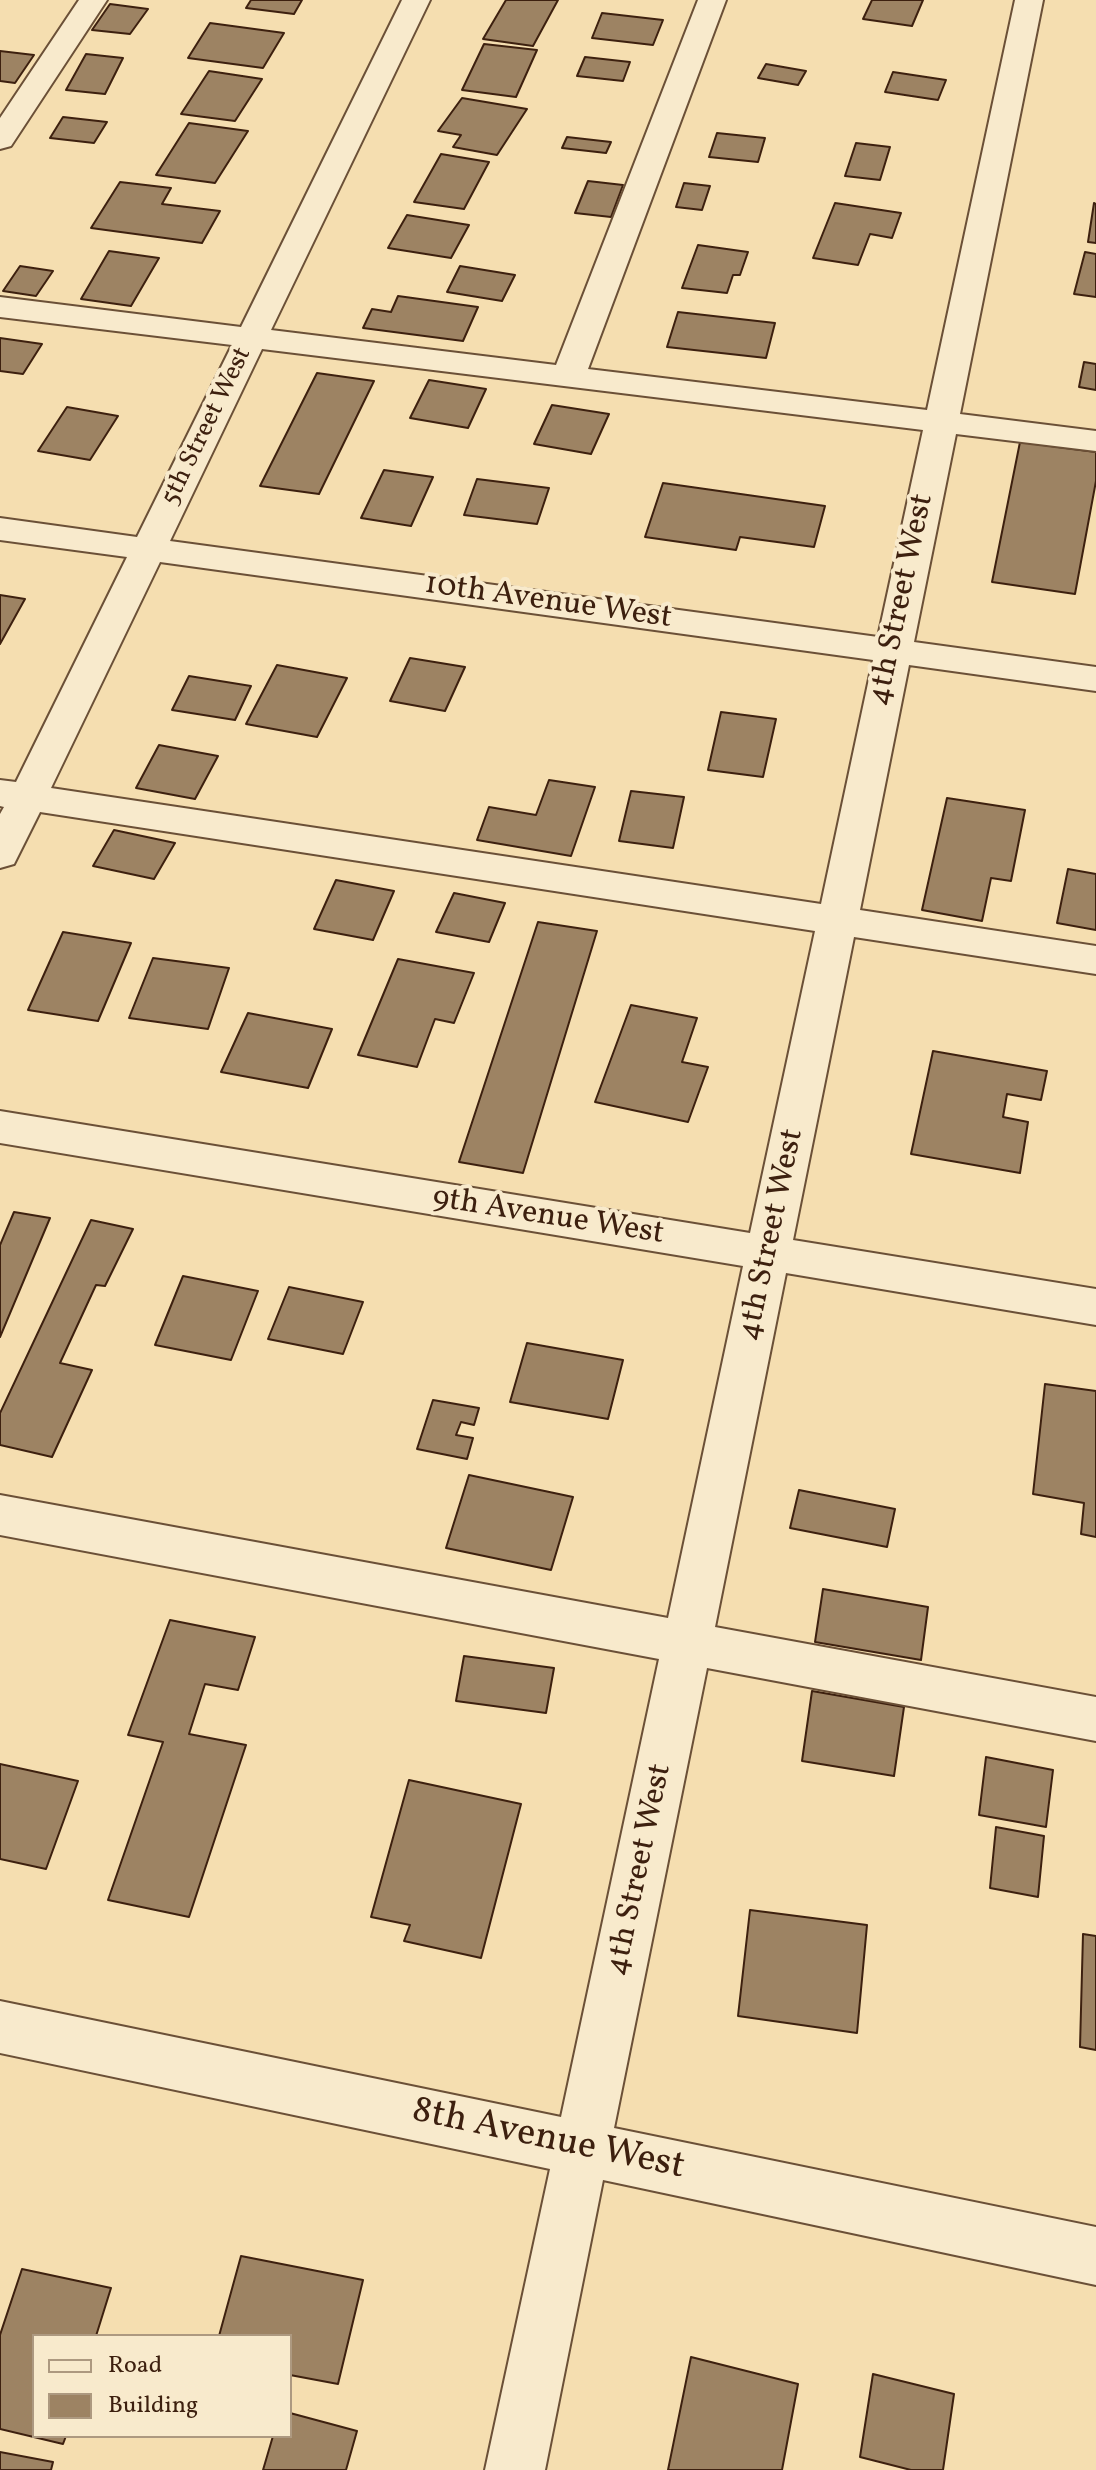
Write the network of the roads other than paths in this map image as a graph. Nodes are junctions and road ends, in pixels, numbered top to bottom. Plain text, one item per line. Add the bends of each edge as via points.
1 (93, 0) edge
2 (416, 0) edge
3 (712, 0) edge
4 (1029, 0) edge
5 (0, 140) edge
6 (0, 307) edge
7 (251, 339) junction
8 (568, 377) junction
9 (942, 423) junction
10 (1096, 441) edge
11 (0, 529) edge
12 (149, 549) junction
13 (891, 650) junction
14 (1096, 679) edge
15 (14, 795) edge
16 (0, 854) edge
17 (836, 921) junction
18 (1096, 960) edge
19 (0, 1127) edge
20 (769, 1254) junction
21 (1096, 1307) edge
22 (0, 1515) edge
23 (688, 1642) junction
24 (1096, 1719) edge
25 (0, 2027) edge
26 (583, 2147) junction
27 (1096, 2256) edge
28 (515, 2470) edge

1 - 5 street
2 - 7 street, 5th Street West
3 - 8 street
4 - 9 street, 4th Street West
6 - 7 street
7 - 8 street
7 - 12 street, 5th Street West
8 - 9 street
9 - 10 street
9 - 13 street, 4th Street West
11 - 12 street, 10th Avenue West
12 - 13 street, 10th Avenue West
12 - 15 street, 5th Street West
13 - 14 street, 10th Avenue West
13 - 17 street, 4th Street West
15 - 16 street, 5th Street West
15 - 17 street
17 - 18 street
17 - 20 street, 4th Street West
19 - 20 street, 9th Avenue West
20 - 21 street, 9th Avenue West
20 - 23 street, 4th Street West
22 - 23 street
23 - 24 street
23 - 26 street, 4th Street West
25 - 26 street, 8th Avenue West
26 - 27 street, 8th Avenue West
26 - 28 street, 4th Street West

